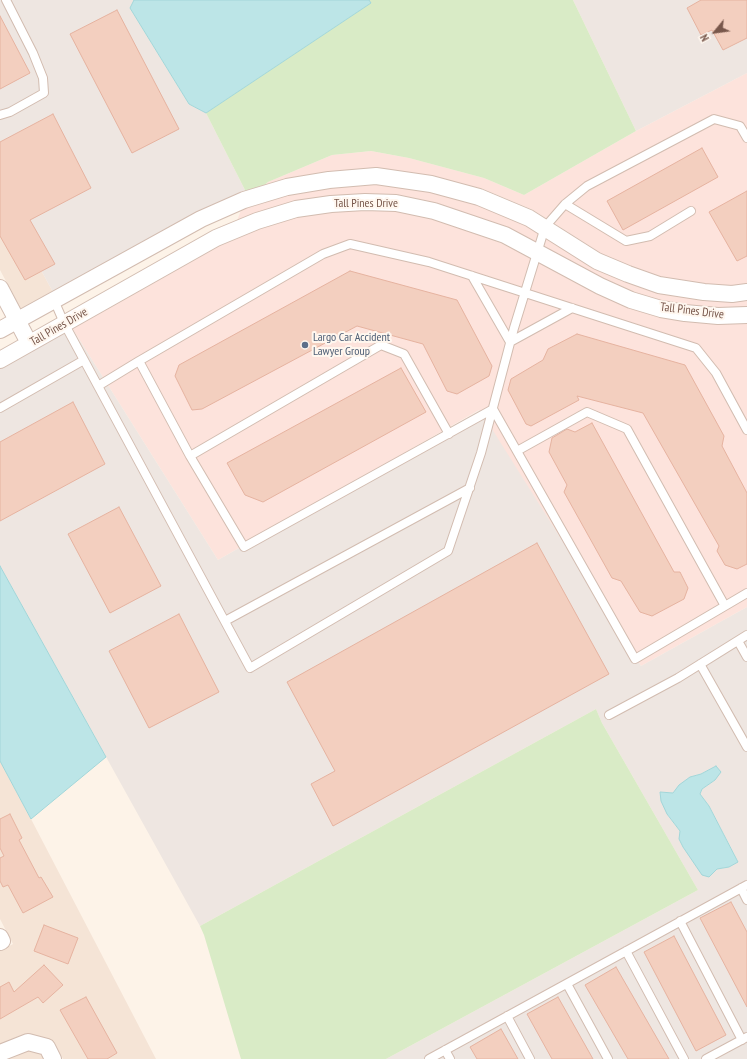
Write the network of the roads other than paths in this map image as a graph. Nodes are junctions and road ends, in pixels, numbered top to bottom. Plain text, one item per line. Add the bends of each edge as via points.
1 (6, 0) edge
2 (0, 115) edge
3 (747, 138) edge
4 (565, 204) junction
5 (690, 211) dead end
6 (545, 227) junction
7 (536, 252) junction
8 (472, 276) junction
9 (0, 288) edge
10 (747, 292) edge
11 (524, 293) junction
12 (54, 300) junction
13 (572, 308) junction
14 (747, 315) edge
15 (18, 320) junction
16 (64, 323) junction
17 (0, 330) edge
18 (510, 342) junction
19 (29, 343) junction
20 (0, 360) edge
21 (84, 360) junction
22 (139, 361) junction
23 (98, 386) junction
24 (0, 408) edge
25 (493, 409) junction
26 (747, 430) edge
27 (449, 434) junction
28 (517, 451) junction
29 (190, 456) junction
30 (470, 488) junction
31 (747, 593) edge
32 (726, 606) junction
33 (225, 621) junction
34 (747, 635) edge
35 (738, 641) junction
36 (747, 657) edge
37 (700, 664) junction
38 (609, 715) dead end
39 (747, 747) edge
40 (744, 886) edge
41 (747, 900) edge
42 (680, 921) junction
43 (626, 951) junction
44 (567, 984) junction
45 (507, 1016) junction
46 (744, 1038) edge
47 (445, 1050) junction
48 (0, 1053) edge
49 (54, 1059) edge
50 (429, 1059) edge
51 (450, 1059) edge
52 (530, 1059) edge
53 (608, 1059) edge
54 (684, 1059) edge
55 (706, 1059) edge

1 - 2 lane via 34,53 43,78 44,93
3 - 4 lane via 740,126 714,119 587,186
4 - 5 lane via 626,241 650,236
4 - 6 lane
6 - 7 lane
6 - 10 street, Tall Pines Drive via 597,261 659,285 704,292
6 - 12 street, Tall Pines Drive via 479,197 430,184 376,176 329,180 287,187 244,200 201,219
7 - 11 lane
7 - 14 street, Tall Pines Drive via 600,286 631,300 661,309 718,316
7 - 16 street, Tall Pines Drive via 506,235 434,211 396,203 365,202 296,209 257,220 216,238
8 - 11 lane
8 - 18 lane
8 - 22 lane via 429,262 350,244 323,254
9 - 15 street
11 - 13 lane
11 - 18 lane
12 - 15 street, Tall Pines Drive
12 - 16 lane
13 - 18 lane
13 - 26 lane via 696,348 716,373
15 - 17 street, Tall Pines Drive
15 - 19 street
16 - 19 street, Tall Pines Drive
16 - 21 lane
18 - 25 lane
19 - 20 street, Tall Pines Drive
21 - 23 lane
21 - 24 lane
22 - 23 lane
22 - 29 lane
23 - 33 lane
25 - 27 lane
25 - 28 lane
25 - 30 lane via 482,454
27 - 29 lane via 404,354 380,345
27 - 29 lane via 244,547
28 - 32 lane via 587,412 627,428
28 - 32 lane via 635,659
30 - 33 lane
30 - 33 lane via 448,551 250,668
31 - 32 lane
34 - 35 lane
35 - 36 lane
35 - 37 lane
37 - 38 lane
37 - 39 lane
40 - 41 lane
40 - 42 lane
42 - 43 lane
42 - 46 lane
43 - 44 lane
43 - 54 lane
44 - 45 lane
44 - 53 lane
45 - 47 lane
45 - 52 lane
46 - 55 lane
47 - 50 lane
47 - 51 lane
48 - 49 street via 28,1042 47,1047

